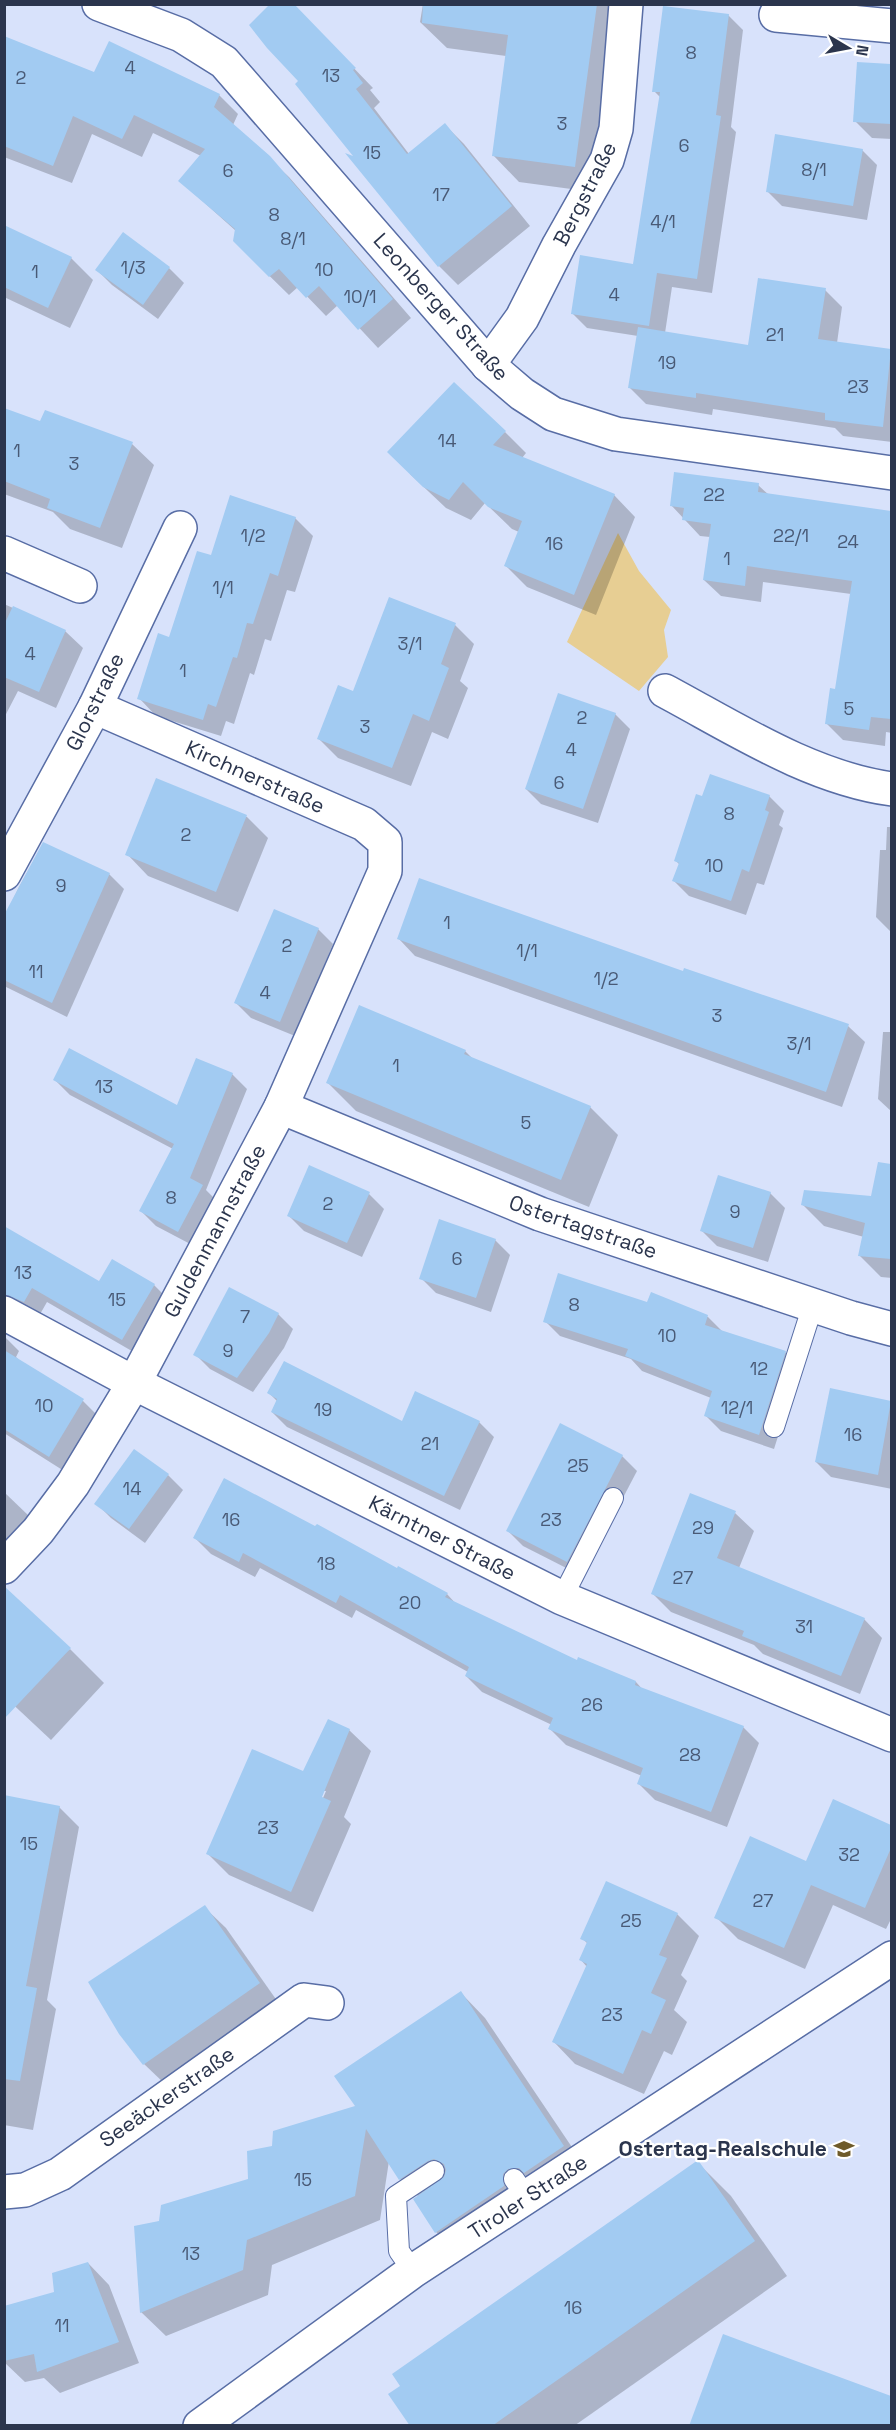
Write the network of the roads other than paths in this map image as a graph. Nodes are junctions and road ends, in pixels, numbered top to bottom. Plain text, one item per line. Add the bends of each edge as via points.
1 (99, 4) edge
2 (626, 4) edge
3 (777, 15) dead end
4 (891, 26) edge
5 (488, 365) junction
6 (891, 473) edge
7 (180, 528) dead end
8 (4, 553) edge
9 (80, 586) dead end
10 (665, 691) dead end
11 (94, 707) junction
12 (891, 789) edge
13 (385, 871) joint
14 (4, 874) edge
15 (281, 1107) junction
16 (813, 1305) junction
17 (4, 1313) edge
18 (891, 1329) edge
19 (134, 1383) junction
20 (774, 1427) dead end
21 (613, 1498) dead end
22 (4, 1567) edge
23 (562, 1598) junction
24 (891, 1735) edge
25 (891, 1958) edge
26 (327, 2003) dead end
27 (434, 2171) dead end
28 (4, 2192) edge
29 (413, 2271) junction
30 (200, 2426) edge

1 - 5 street, Leonberger Straße via 181,35 224,62
2 - 5 street, Bergstraße via 616,129 607,160 522,318
3 - 4 street
5 - 6 street, Leonberger Straße via 553,414 616,434
7 - 11 street, Glorstraße
8 - 9 street
10 - 12 street via 796,761
11 - 13 street, Kirchnerstraße via 364,824 385,843
11 - 14 street, Glorstraße
13 - 15 street, Guldenmannstraße
15 - 16 street, Ostertagstraße via 540,1214
15 - 19 street, Guldenmannstraße
16 - 18 street, Ostertagstraße
16 - 20 lane
17 - 19 street, Kärntner Straße
19 - 22 street, Guldenmannstraße via 73,1484 38,1531
19 - 23 street, Kärntner Straße
21 - 23 lane
23 - 24 street, Kärntner Straße
25 - 29 street, Tiroler Straße via 521,2189
26 - 28 street, Seeäckerstraße via 304,2000 60,2174 25,2190
27 - 29 lane via 396,2196 399,2251
29 - 30 street, Tiroler Straße

